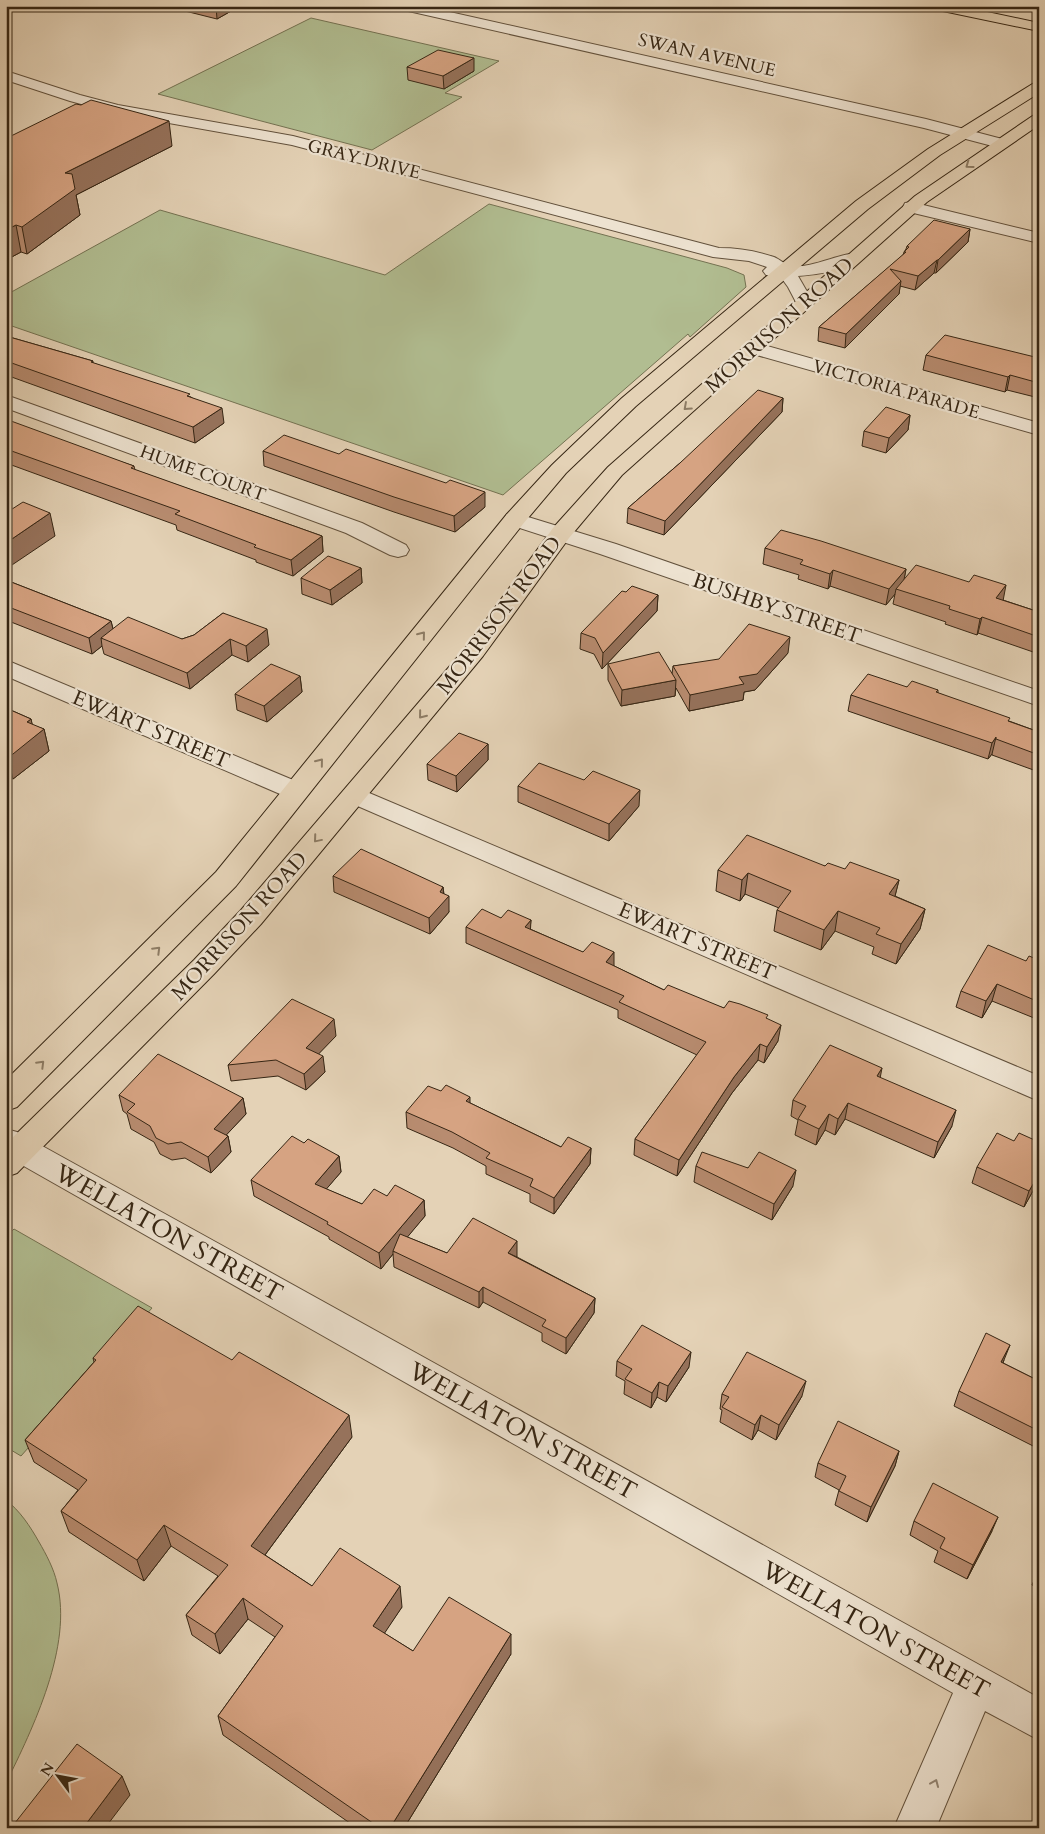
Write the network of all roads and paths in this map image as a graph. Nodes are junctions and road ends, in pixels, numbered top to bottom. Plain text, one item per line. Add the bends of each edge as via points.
1 (404, 6) edge
2 (938, 6) edge
3 (1039, 28) edge
4 (6, 75) edge
5 (1039, 86) edge
6 (1039, 118) edge
7 (963, 133) junction
8 (1000, 142) junction
9 (912, 207) junction
10 (1039, 238) edge
11 (854, 258) junction
12 (783, 271) junction
13 (804, 302) junction
14 (753, 348) junction
15 (6, 401) edge
16 (1039, 429) edge
17 (515, 520) junction
18 (561, 533) junction
19 (398, 550) dead end
20 (6, 666) edge
21 (1039, 699) edge
22 (296, 792) junction
23 (354, 795) junction
24 (1039, 1089) edge
25 (6, 1099) edge
26 (11, 1151) edge
27 (976, 1685) junction
28 (1039, 1720) edge
29 (915, 1828) edge

1 - 7 street, SWAN AVENUE
2 - 3 main road
4 - 12 street, GRAY DRIVE via 118,109 293,141 719,253 771,263
5 - 7 main road, MORRISON ROAD
6 - 8 main road, MORRISON ROAD
7 - 8 street, SWAN AVENUE
7 - 12 main road, MORRISON ROAD via 869,199
8 -> 9 main road, MORRISON ROAD
9 - 10 street
9 - 11 main road, MORRISON ROAD
11 - 12 street, GRAY DRIVE via 832,267
11 - 13 main road, MORRISON ROAD
12 - 13 street, GRAY DRIVE via 797,285
12 - 17 main road, MORRISON ROAD via 630,402 559,468
13 - 14 main road, MORRISON ROAD
14 - 16 street, VICTORIA PARADE
14 -> 18 main road, MORRISON ROAD via 615,471
15 - 19 street, HUME COURT via 354,528
17 - 18 street, BUSHBY STREET
22 -> 17 main road, MORRISON ROAD
18 - 21 street, BUSHBY STREET
18 -> 23 main road, MORRISON ROAD via 475,650
20 - 22 street, EWART STREET
25 -> 22 main road, MORRISON ROAD via 226,879
23 - 24 street, EWART STREET
23 -> 26 main road, MORRISON ROAD via 204,967
26 - 27 street, WELLATON STREET
27 - 28 street, WELLATON STREET
29 -> 27 street

